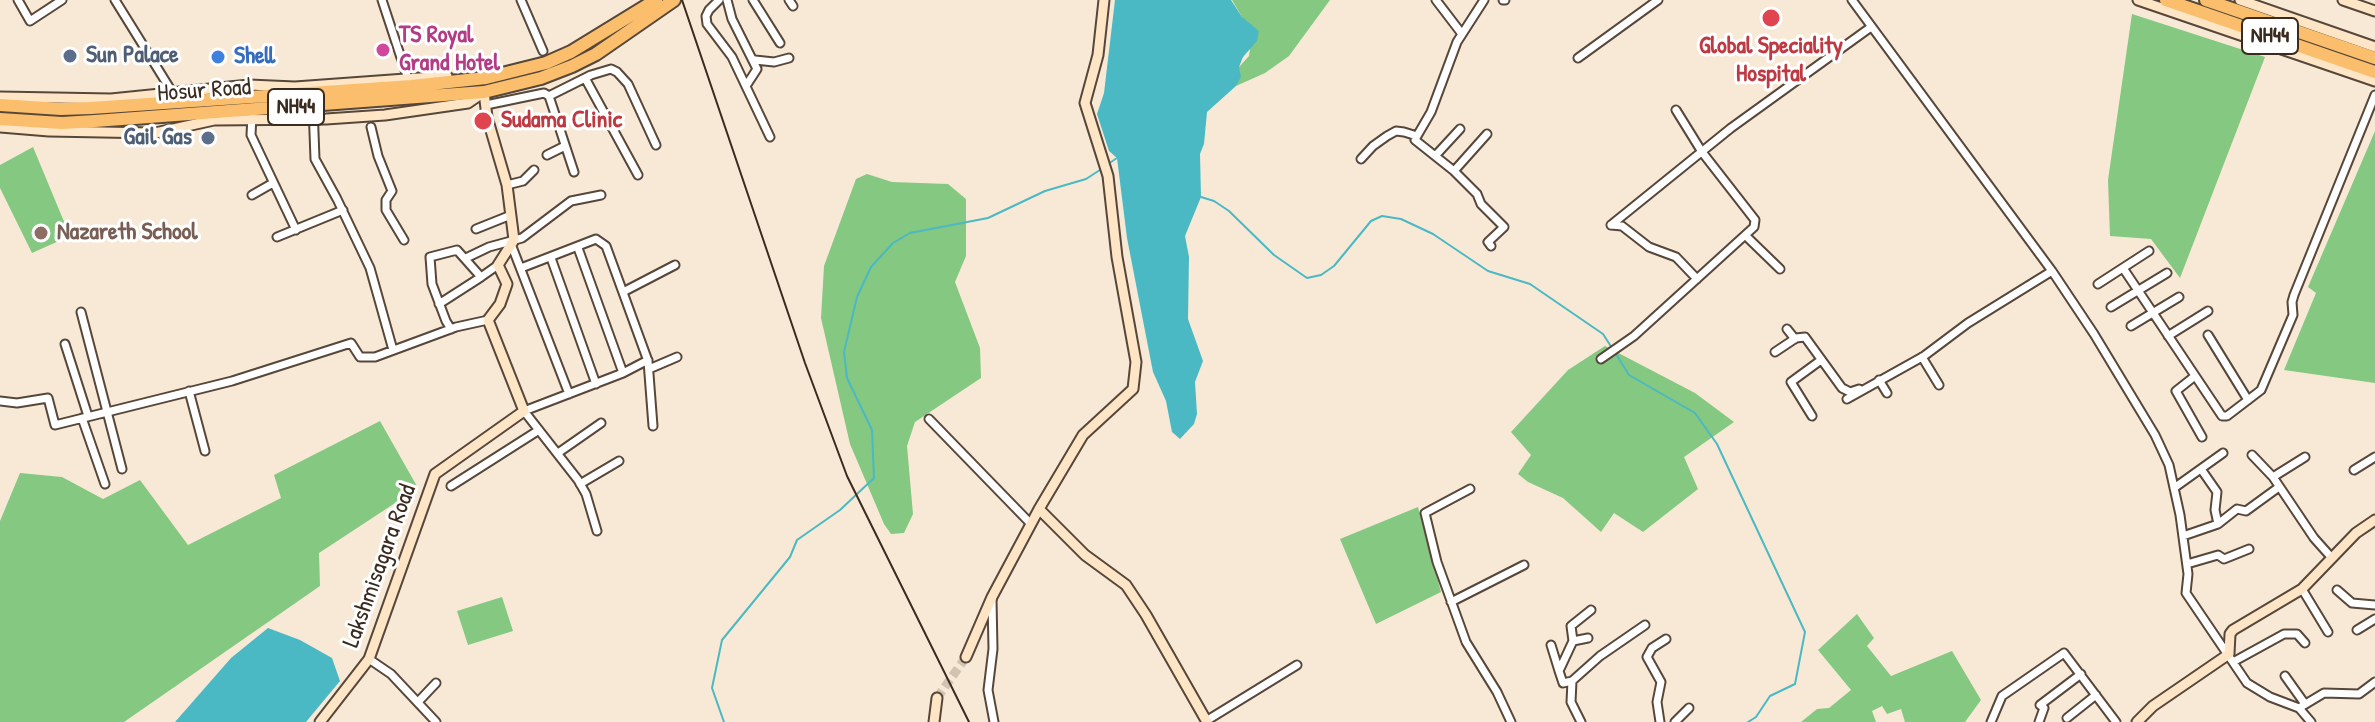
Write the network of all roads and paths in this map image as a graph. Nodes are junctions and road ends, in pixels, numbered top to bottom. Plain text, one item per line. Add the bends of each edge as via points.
1 (18, 0) edge
2 (62, 0) edge
3 (115, 0) edge
4 (382, 0) edge
5 (521, 0) edge
6 (656, 0) edge
7 (674, 0) edge
8 (719, 0) edge
9 (727, 0) edge
10 (753, 0) edge
11 (1104, 0) edge
12 (1436, 0) edge
13 (1484, 0) edge
14 (1658, 0) edge
15 (1852, 0) edge
16 (2138, 0) edge
17 (2166, 0) edge
18 (2206, 0) edge
19 (2240, 0) edge
20 (2343, 0) edge
21 (2375, 11) edge
22 (1871, 27) junction
23 (1462, 34) junction
24 (780, 43) dead end
25 (2375, 47) edge
26 (543, 51) dead end
27 (789, 58) dead end
28 (1578, 58) dead end
29 (2375, 58) edge
30 (755, 60) junction
31 (2375, 72) edge
32 (585, 78) junction
33 (408, 79) junction
34 (462, 81) junction
35 (2375, 81) edge
36 (746, 86) junction
37 (174, 95) junction
38 (2375, 95) edge
39 (549, 96) junction
40 (0, 97) edge
41 (485, 99) junction
42 (0, 105) edge
43 (1676, 110) dead end
44 (313, 113) junction
45 (252, 115) junction
46 (0, 119) edge
47 (0, 127) edge
48 (371, 127) dead end
49 (1460, 129) dead end
50 (1487, 134) dead end
51 (1417, 136) junction
52 (770, 137) dead end
53 (656, 145) dead end
54 (565, 146) junction
55 (1702, 152) junction
56 (547, 155) dead end
57 (1436, 155) junction
58 (1361, 159) dead end
59 (534, 170) dead end
60 (1454, 171) junction
61 (574, 172) dead end
62 (638, 175) dead end
63 (273, 183) junction
64 (507, 185) junction
65 (252, 195) dead end
66 (601, 195) dead end
67 (343, 210) junction
68 (511, 215) junction
69 (476, 229) dead end
70 (296, 230) junction
71 (277, 237) dead end
72 (1747, 237) junction
73 (404, 240) dead end
74 (513, 242) junction
75 (1491, 246) dead end
76 (578, 248) junction
77 (2149, 251) dead end
78 (466, 258) junction
79 (551, 258) junction
80 (498, 265) junction
81 (675, 265) dead end
82 (521, 268) junction
83 (2123, 268) junction
84 (1780, 269) dead end
85 (2052, 271) junction
86 (2167, 273) dead end
87 (481, 277) junction
88 (1697, 279) junction
89 (2098, 284) dead end
90 (2138, 291) junction
91 (623, 292) junction
92 (2179, 297) dead end
93 (439, 304) junction
94 (2111, 307) dead end
95 (2208, 311) dead end
96 (81, 312) dead end
97 (2153, 313) junction
98 (488, 320) junction
99 (2131, 326) dead end
100 (451, 329) junction
101 (1787, 329) dead end
102 (2208, 335) dead end
103 (2168, 336) junction
104 (1795, 339) junction
105 (65, 344) dead end
106 (393, 350) junction
107 (1775, 352) dead end
108 (677, 357) dead end
109 (1920, 357) junction
110 (1601, 359) dead end
111 (1821, 360) junction
112 (648, 365) junction
113 (623, 373) junction
114 (2195, 376) junction
115 (1879, 380) junction
116 (596, 384) junction
117 (1939, 385) dead end
118 (189, 391) junction
119 (1887, 393) dead end
120 (569, 394) junction
121 (1847, 399) dead end
122 (2248, 400) junction
123 (0, 401) edge
124 (107, 411) junction
125 (524, 411) junction
126 (1812, 416) dead end
127 (85, 417) junction
128 (929, 419) dead end
129 (601, 423) dead end
130 (653, 426) dead end
131 (539, 430) junction
132 (2202, 437) dead end
133 (205, 451) dead end
134 (558, 453) junction
135 (2223, 453) dead end
136 (2252, 455) dead end
137 (2305, 457) dead end
138 (2375, 457) edge
139 (619, 461) dead end
140 (122, 469) dead end
141 (2201, 469) junction
142 (2354, 470) dead end
143 (2273, 477) junction
144 (105, 484) dead end
145 (580, 484) junction
146 (451, 486) dead end
147 (2279, 487) junction
148 (2174, 488) junction
149 (1470, 489) dead end
150 (1039, 509) junction
151 (2375, 520) edge
152 (1031, 524) junction
153 (2218, 524) junction
154 (597, 531) dead end
155 (2183, 536) junction
156 (2249, 549) dead end
157 (2331, 557) junction
158 (2187, 564) junction
159 (1524, 565) dead end
160 (2302, 589) junction
161 (2337, 590) dead end
162 (992, 597) junction
163 (1451, 602) junction
164 (2375, 605) edge
165 (1591, 610) dead end
166 (2375, 619) edge
167 (1645, 625) dead end
168 (2357, 630) dead end
169 (2328, 632) dead end
170 (1588, 638) dead end
171 (1666, 639) dead end
172 (1573, 641) junction
173 (2305, 643) dead end
174 (1551, 645) dead end
175 (966, 657) tunnel mouth
176 (2231, 658) junction
177 (369, 659) junction
178 (1297, 665) dead end
179 (1559, 671) junction
180 (2081, 674) junction
181 (2285, 676) dead end
182 (1572, 681) junction
183 (2375, 682) edge
184 (436, 683) dead end
185 (2096, 695) junction
186 (937, 698) tunnel mouth
187 (418, 702) junction
188 (2302, 706) junction
189 (1689, 708) dead end
190 (2067, 718) dead end
191 (2114, 719) edge
192 (1206, 721) edge
193 (320, 722) edge
194 (436, 722) edge
195 (934, 722) edge
196 (994, 722) edge
197 (1511, 722) edge
198 (1581, 722) edge
199 (1660, 722) edge
200 (1675, 722) edge
201 (1991, 722) edge
202 (2039, 722) edge
203 (2104, 722) edge
204 (2137, 722) edge
205 (2311, 722) edge

1 - 2 street via 30,21
3 - 37 street
4 - 33 street
5 - 26 street
6 - 34 highway, Hosur Road / NH44 via 546,63
7 - 41 highway, Hosur Road / NH44 via 596,54
8 - 36 street via 709,10 707,24
9 - 30 street
10 - 24 street
11 - 150 street via 1098,55 1085,103 1105,166 1136,362 1133,389 1083,435
12 - 23 street
13 - 23 street
14 - 28 street
15 - 22 street
16 - 35 street
17 - 31 highway, NH44
18 - 29 highway, NH44
19 - 25 street
20 - 21 street
22 - 55 street
22 - 85 street
23 - 51 street
27 - 30 street
30 - 36 street via 756,74
32 - 39 street
32 - 53 street via 611,69 617,72 628,84
32 - 62 street
33 - 34 street via 451,76
33 - 37 street via 249,85
34 - 42 highway, Hosur Road / NH44 via 91,108
36 - 52 street
37 - 40 street
38 - 122 street via 2294,295 2293,315 2261,390
39 - 41 street
39 - 54 street
41 - 44 highway, Hosur Road / NH44
41 - 64 street
43 - 55 street
44 - 45 highway, Hosur Road / NH44
44 - 67 street via 315,159
45 - 46 highway, Hosur Road / NH44 via 71,122
45 - 47 street via 155,133
45 - 63 street via 251,135
48 - 73 street via 392,191 386,210
49 - 57 street
50 - 60 street
51 - 57 street via 1415,140
51 - 58 street via 1396,131
54 - 56 street
54 - 61 street
55 - 72 street via 1755,220
55 - 88 street via 1611,225 1676,257
57 - 60 street
59 - 64 street via 523,181
60 - 75 street via 1504,227 1488,242
63 - 65 street
63 - 70 street
64 - 68 street
66 - 74 street via 571,201
67 - 70 street
67 - 106 street via 370,268
68 - 69 street
68 - 74 street
70 - 71 street
72 - 84 street
72 - 88 street
74 - 78 street
74 - 80 street
74 - 82 street
76 - 79 street
76 - 91 street via 600,240
76 - 113 street
77 - 83 street
78 - 87 street
78 - 93 street via 452,249 430,257
79 - 82 street
79 - 116 street
80 - 87 street
80 - 98 street via 507,284
81 - 91 street
82 - 120 street
83 - 89 street
83 - 90 street
85 - 109 street
85 - 148 street via 2155,435
86 - 90 street
87 - 93 street
88 - 110 street
90 - 94 street
90 - 97 street
91 - 112 street
92 - 97 street
93 - 100 street
95 - 103 street
96 - 124 street
97 - 99 street
97 - 103 street
98 - 100 street
98 - 125 street
100 - 106 street
101 - 104 street
102 - 122 street
103 - 114 street
104 - 107 street
104 - 111 street via 1805,337
105 - 127 street
106 - 118 street via 360,357 351,343
108 - 112 street
109 - 111 street via 1850,392
109 - 115 street
109 - 117 street
111 - 126 street via 1791,382
112 - 113 street
112 - 130 street
113 - 116 street
114 - 122 street via 2224,417
114 - 132 street via 2176,391
115 - 119 street
115 - 121 street
116 - 120 street
118 - 124 street
118 - 133 street
120 - 125 street
123 - 127 street via 48,398 55,425
124 - 127 street
124 - 140 street
125 - 131 street
125 - 177 street, Lakshmisagara Road via 435,474
127 - 144 street
128 - 152 street
129 - 134 street
131 - 134 street
131 - 146 street
134 - 145 street
135 - 141 street
136 - 143 street
137 - 143 street
138 - 142 street
139 - 145 street
141 - 148 street
141 - 153 street via 2217,492
143 - 147 street
145 - 154 street
147 - 153 street
147 - 157 street
148 - 155 street
149 - 163 street via 1425,513
150 - 152 street
150 - 192 street via 1085,555 1126,585
151 - 157 street
152 - 162 street
153 - 155 street
155 - 158 street
156 - 158 street
157 - 160 street
158 - 176 street via 2186,593
159 - 163 street
160 - 169 street
160 - 176 street via 2233,630
161 - 164 street via 2352,603
162 - 175 street
162 - 196 street via 988,690
163 - 197 street via 1466,642
165 - 172 street via 1571,626
166 - 168 street
167 - 182 street
170 - 172 street
171 - 199 street via 1647,657 1661,682
172 - 179 street
173 - 176 street via 2297,634 2284,634
174 - 179 street
176 - 188 street via 2247,683 2270,697
176 - 204 street via 2153,706
177 - 187 street
177 - 193 street, Lakshmisagara Road
178 - 192 street
179 - 182 street via 1563,683
180 - 185 street
180 - 201 street via 2064,653 2002,696
180 - 202 street via 2040,705 2044,708
181 - 188 street
182 - 198 street via 1571,702
183 - 188 street via 2359,694 2324,693
184 - 187 street
185 - 190 street
185 - 191 street
186 - 195 street
187 - 194 street
188 - 205 street
189 - 200 street
191 - 203 street

